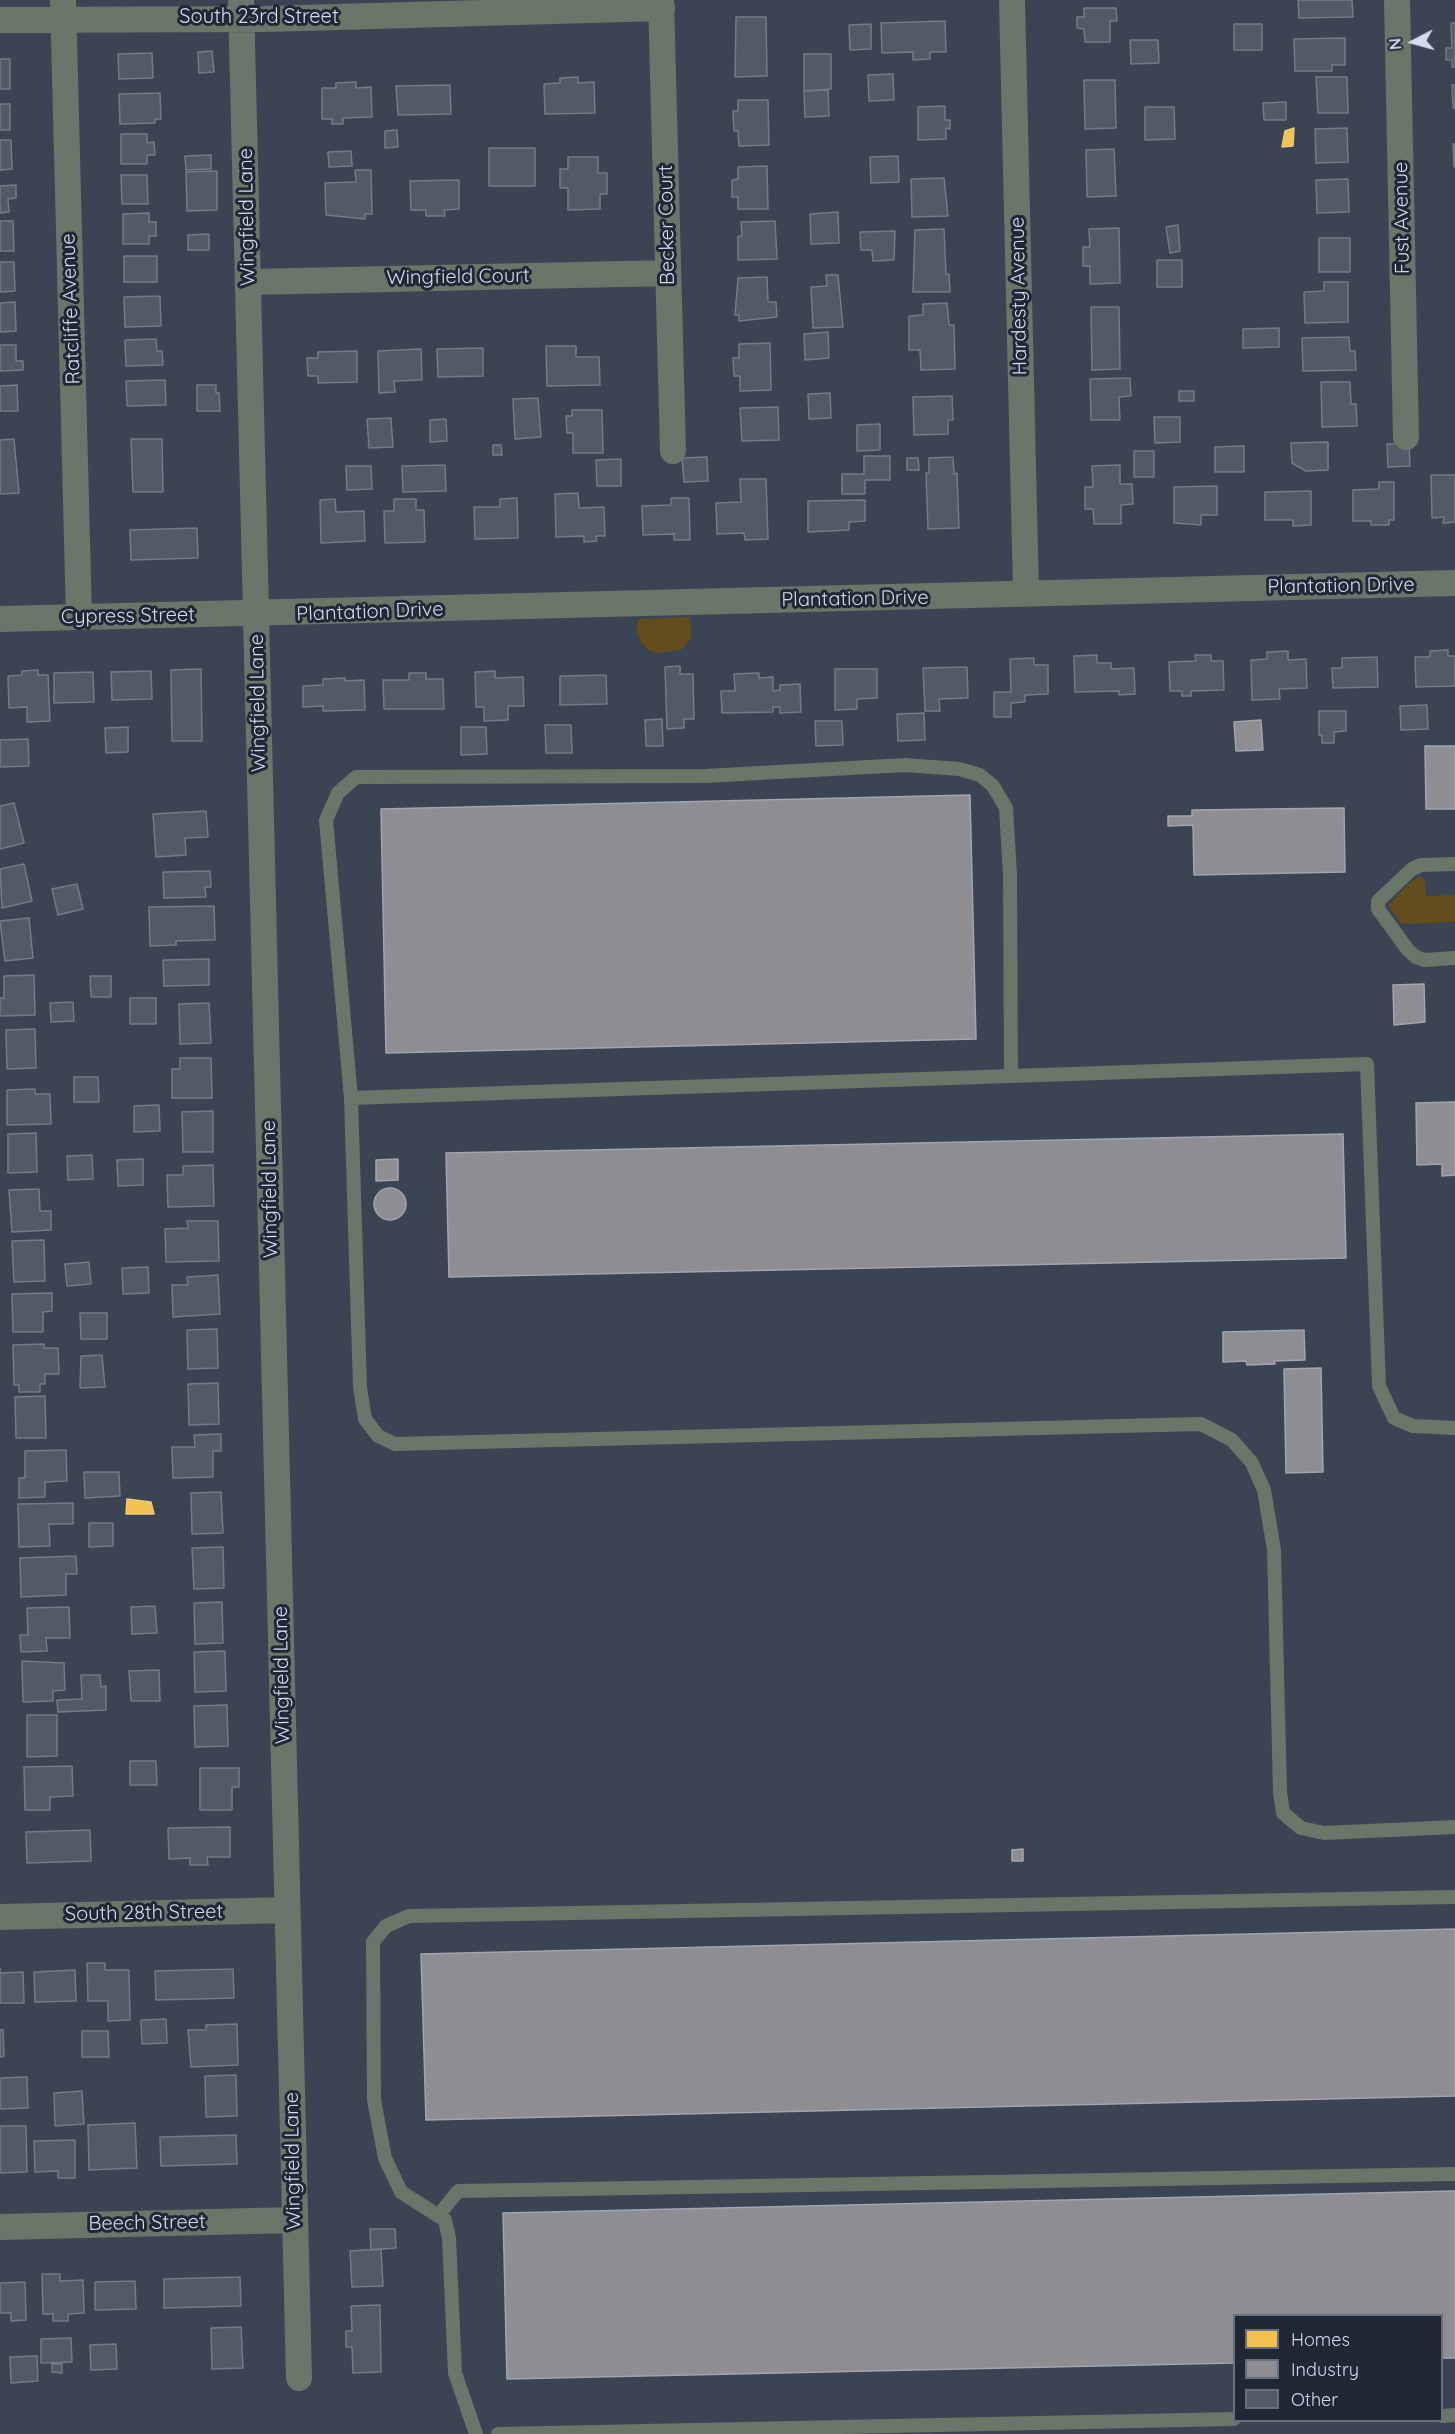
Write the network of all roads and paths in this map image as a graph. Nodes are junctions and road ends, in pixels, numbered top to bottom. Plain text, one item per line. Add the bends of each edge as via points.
1 (1012, 0) edge
2 (1397, 0) edge
3 (661, 4) edge
4 (63, 9) edge
5 (241, 9) edge
6 (0, 20) edge
7 (668, 273) junction
8 (249, 282) junction
9 (1406, 437) dead end
10 (673, 451) dead end
11 (1455, 583) edge
12 (1026, 592) junction
13 (256, 612) junction
14 (79, 617) junction
15 (0, 619) edge
16 (1455, 864) edge
17 (1455, 958) edge
18 (1011, 1076) junction
19 (351, 1098) junction
20 (1455, 1428) edge
21 (1455, 1827) edge
22 (1455, 1897) edge
23 (287, 1910) junction
24 (0, 1917) edge
25 (1455, 2174) edge
26 (438, 2216) junction
27 (295, 2220) junction
28 (0, 2227) edge
29 (299, 2378) dead end
30 (1233, 2419) edge
31 (476, 2434) edge
32 (498, 2434) edge

1 - 12 street, Hardesty Avenue
2 - 9 street, Fust Avenue
3 - 5 street, South 23rd Street
3 - 7 street, Becker Court
4 - 5 street, South 23rd Street
4 - 6 street, South 23rd Street
4 - 14 street, Ratcliffe Avenue
5 - 8 street, Wingfield Lane
7 - 8 street, Wingfield Court
7 - 10 street, Becker Court
8 - 13 street, Wingfield Lane
11 - 12 street, Plantation Drive
12 - 13 street, Plantation Drive
13 - 14 street, Cypress Street
13 - 23 street, Wingfield Lane
14 - 15 street, Cypress Street
16 - 17 lane via 1412,869 1378,901 1378,909 1416,957
18 - 19 lane
18 - 19 lane via 1006,808 993,786 980,775 959,769 904,765 705,776 356,777 338,793 326,820
18 - 20 lane via 1366,1064 1378,1386 1394,1418 1413,1426
19 - 21 lane via 360,1387 365,1419 378,1436 395,1444 1201,1424 1232,1440 1252,1463 1264,1490 1274,1550 1283,1814 1301,1828 1324,1833
22 - 26 lane via 409,1916 386,1926 373,1942 374,2100 385,2158 401,2192
23 - 24 street, South 28th Street
23 - 27 street, Wingfield Lane
25 - 26 lane via 458,2191
26 - 31 lane via 445,2220 449,2238 455,2373
27 - 28 street, Beech Street
27 - 29 street, Wingfield Lane
30 - 32 lane

